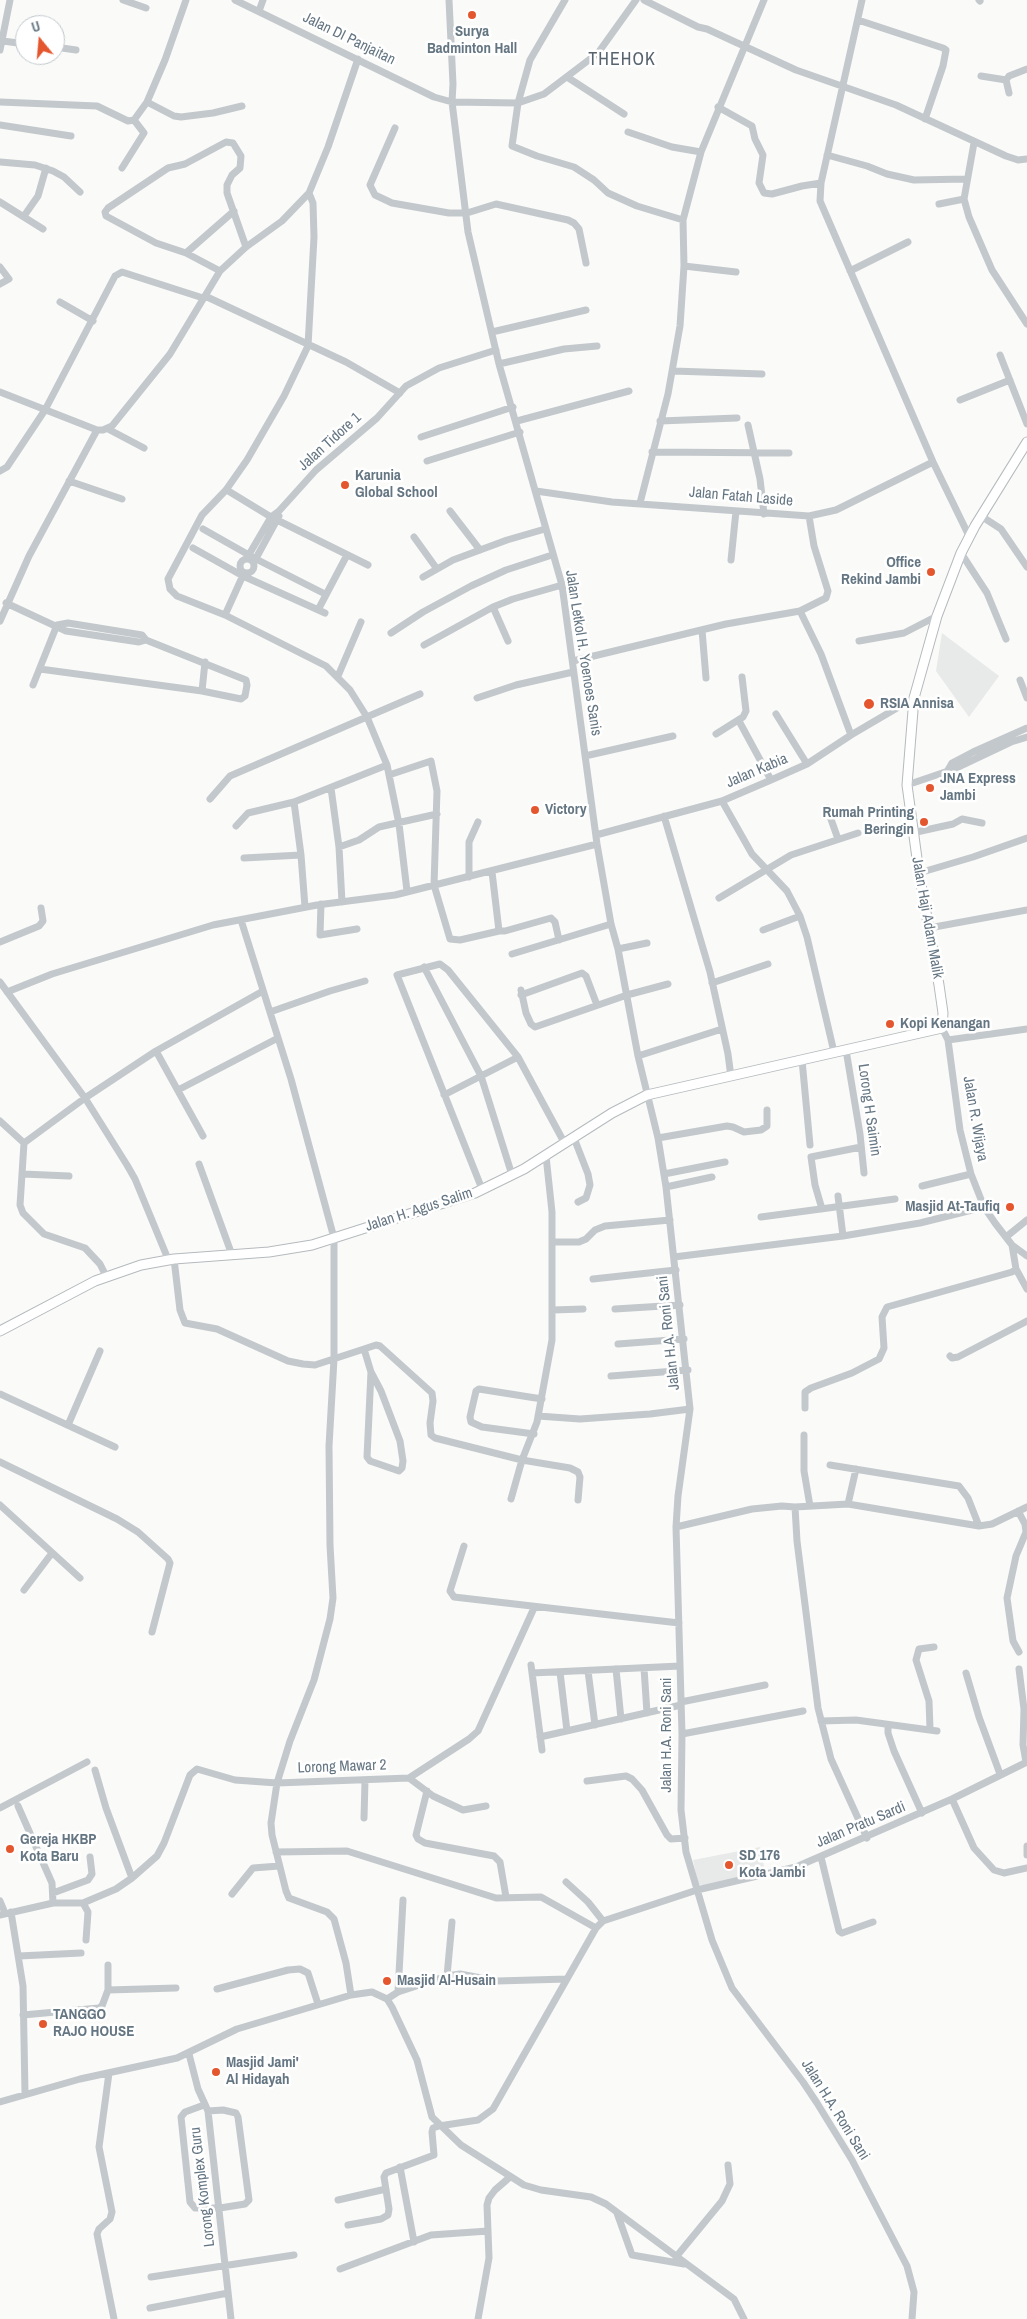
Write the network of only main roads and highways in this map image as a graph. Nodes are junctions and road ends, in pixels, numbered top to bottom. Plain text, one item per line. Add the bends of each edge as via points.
1 (1027, 442) edge
2 (648, 1095) joint
3 (0, 1331) edge

1 - 2 main road, Jalan Haji Adam Malik via 961,553 937,616 914,698 907,785 912,833 943,1013 942,1028
2 - 3 main road, Jalan H. Agus Salim via 612,1113 546,1156 482,1189 298,1248 171,1259 141,1265 106,1276

